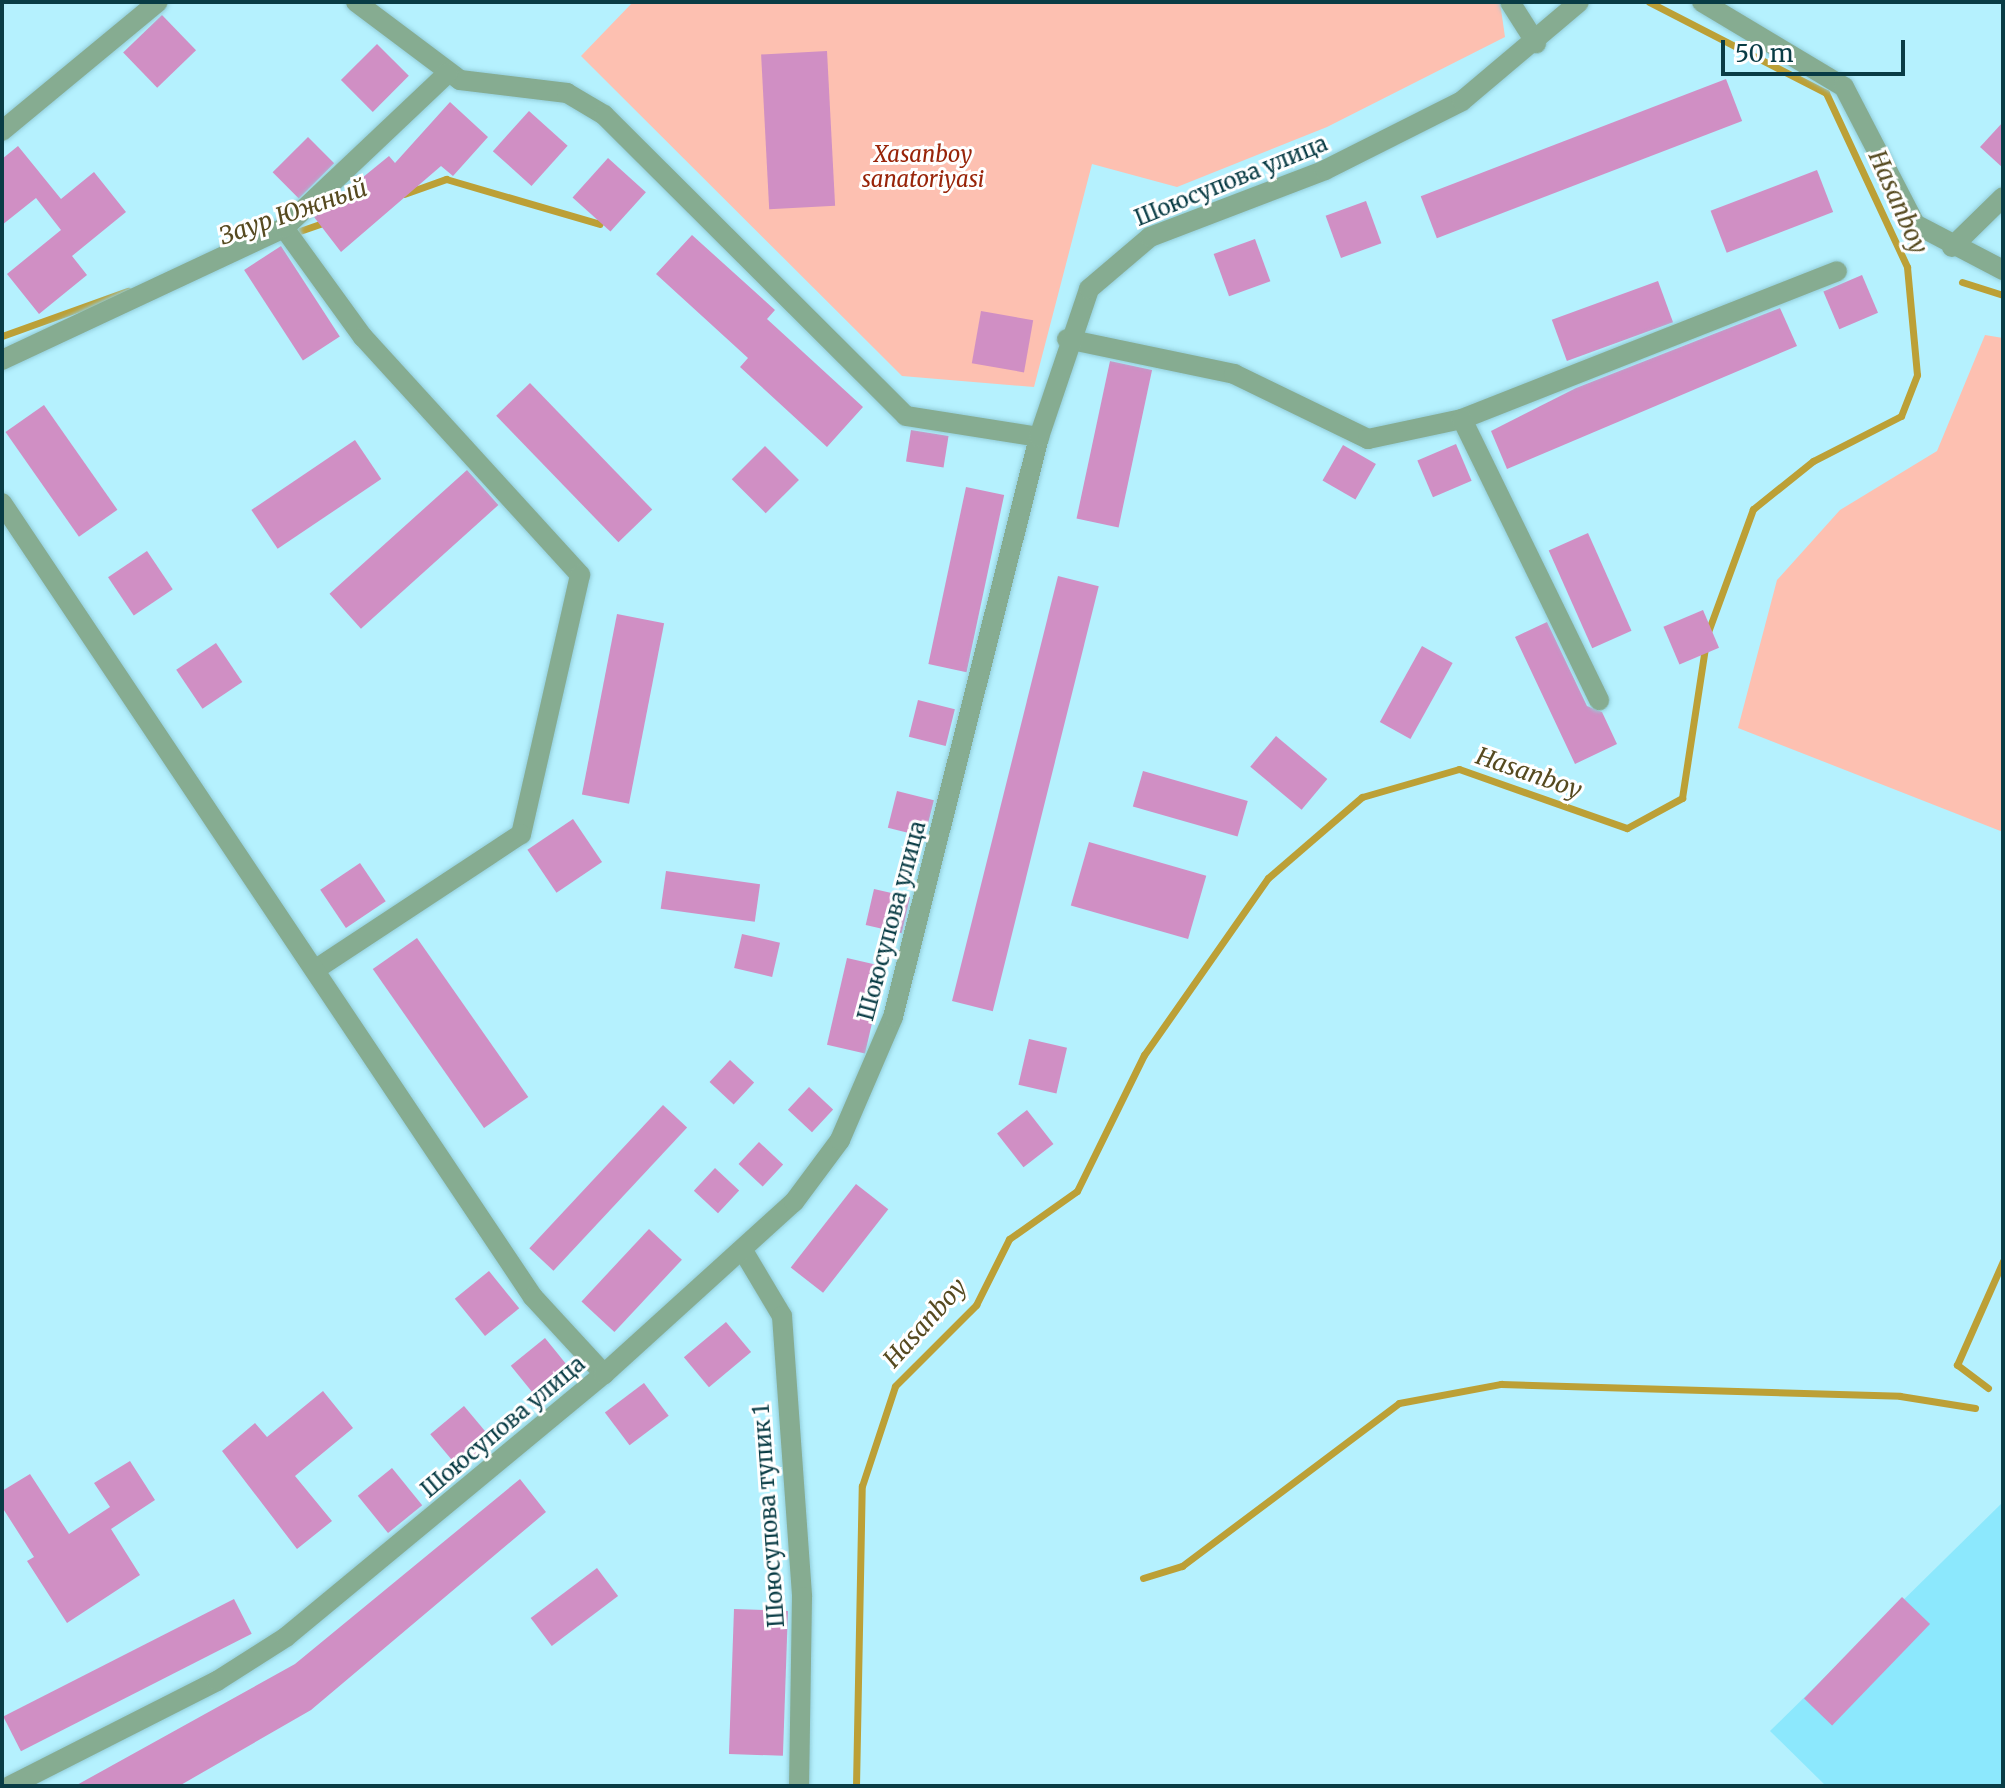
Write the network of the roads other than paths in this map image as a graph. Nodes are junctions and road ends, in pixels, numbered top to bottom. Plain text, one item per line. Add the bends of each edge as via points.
1 (158, 2) edge
2 (356, 2) edge
3 (1510, 2) edge
4 (1579, 2) edge
5 (1702, 2) edge
6 (1536, 43) junction
7 (448, 73) junction
8 (2, 131) edge
9 (2003, 197) edge
10 (284, 228) junction
11 (1952, 247) junction
12 (2003, 270) edge
13 (1837, 271) dead end
14 (1067, 339) junction
15 (2, 360) edge
16 (1462, 419) junction
17 (1039, 437) junction
18 (2, 503) edge
19 (1599, 700) dead end
20 (315, 970) junction
21 (745, 1254) junction
22 (604, 1374) junction
23 (10, 1786) edge
24 (799, 1786) edge

1 - 8 street
2 - 7 street
3 - 6 street
4 - 6 street, Шоюсупова улица
5 - 11 street via 1844,87 1915,224
6 - 14 street, Шоюсупова улица via 1436,116 1325,170 1133,248 1100,273
7 - 10 street
7 - 17 street via 497,90 567,93 604,115 906,416
9 - 11 street
10 - 15 street
10 - 20 street via 363,337 580,575 521,834
11 - 12 street
13 - 16 street
14 - 16 street via 1234,374 1368,439
14 - 17 street, Шоюсупова улица
16 - 19 street
17 - 21 street, Шоюсупова улица via 893,1017 840,1140
18 - 20 street
20 - 22 street via 533,1297
21 - 22 street, Шоюсупова улица
21 - 24 street, Шоюсупова тупик 1 via 782,1316 802,1597
22 - 23 street, Шоюсупова улица via 286,1637 217,1681

